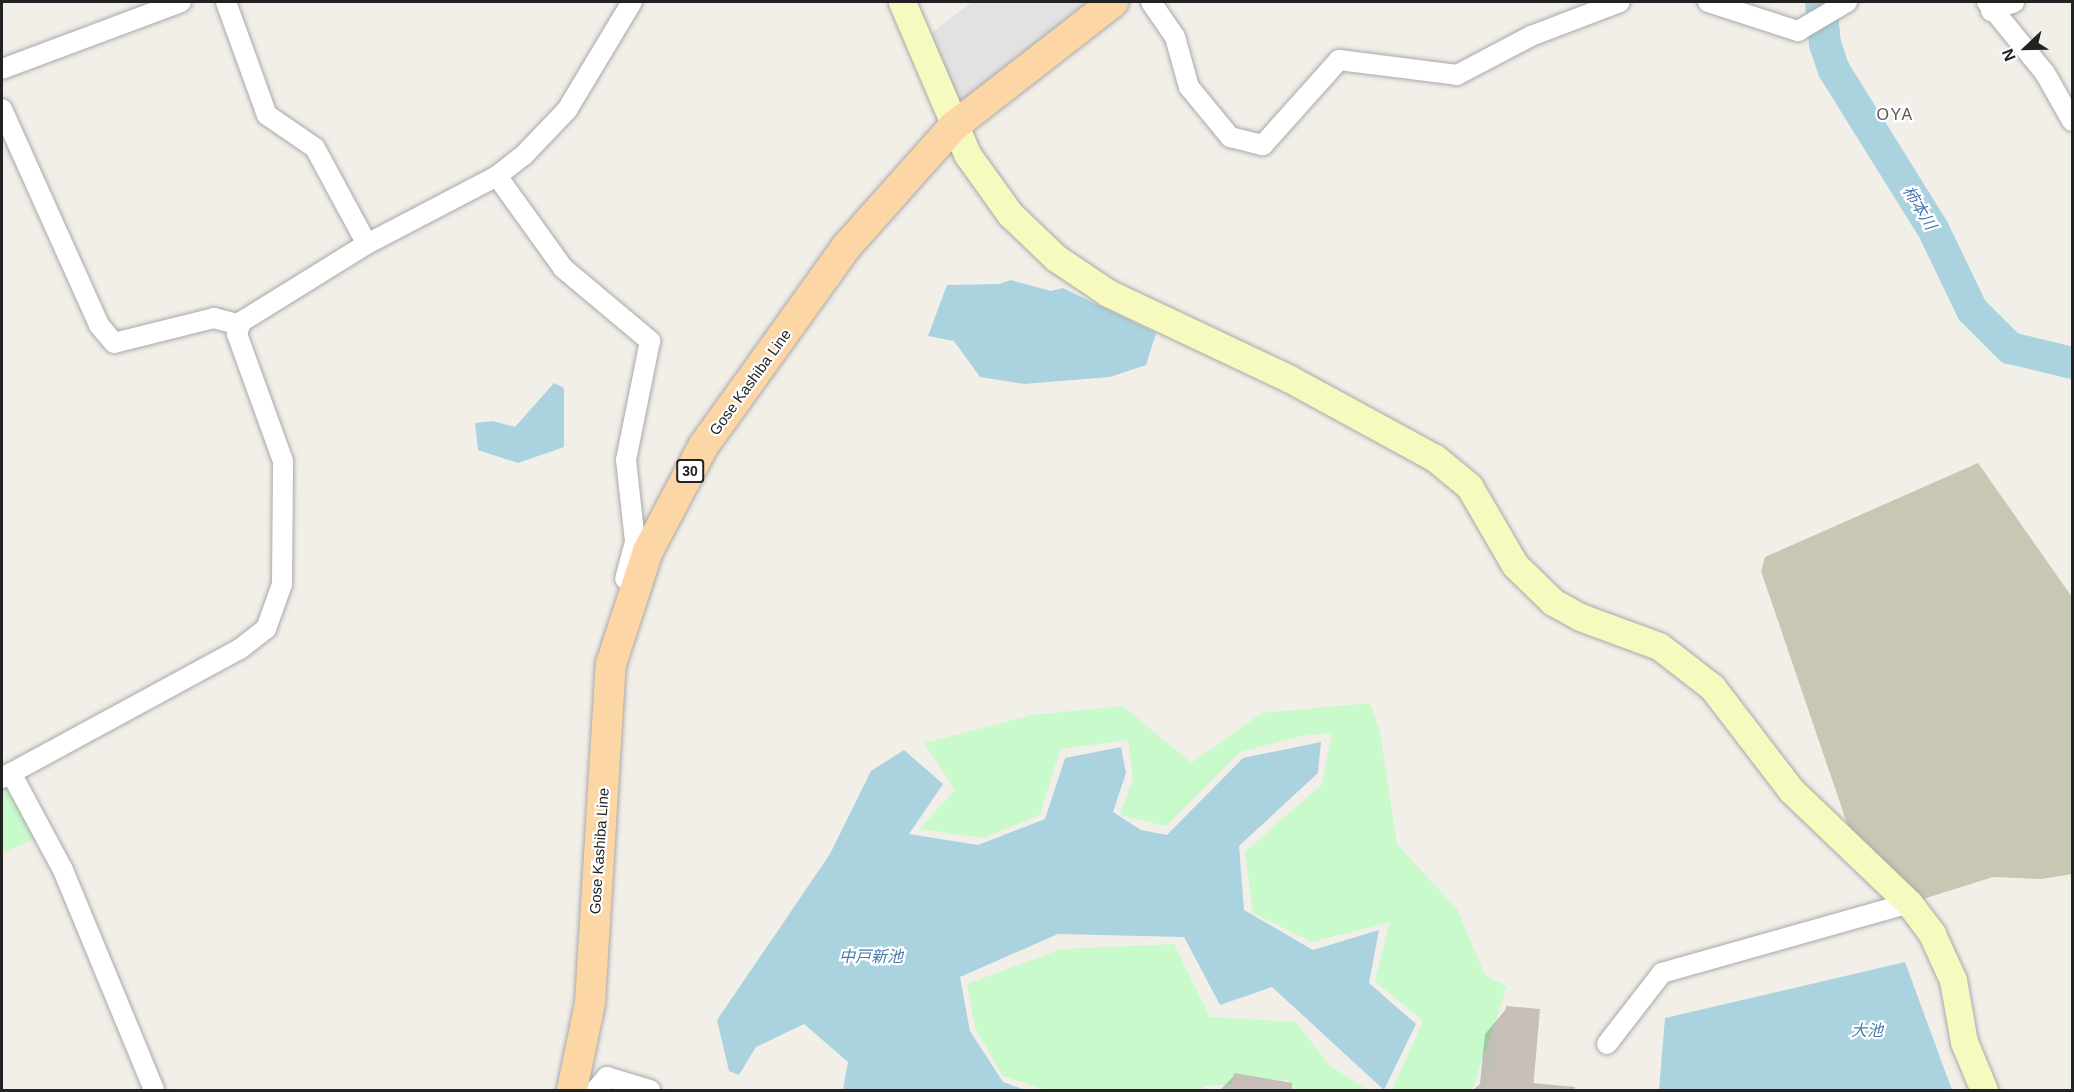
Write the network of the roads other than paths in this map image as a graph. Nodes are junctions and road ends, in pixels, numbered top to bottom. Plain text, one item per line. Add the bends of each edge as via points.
1 (181, 2) edge
2 (226, 2) edge
3 (632, 2) edge
4 (902, 2) edge
5 (1113, 2) edge
6 (1151, 2) edge
7 (1620, 2) edge
8 (1708, 2) edge
9 (2014, 2) edge
10 (1841, 5) edge
11 (1989, 6) edge
12 (2, 69) edge
13 (2, 109) edge
14 (2073, 121) edge
15 (954, 126) junction
16 (497, 176) junction
17 (367, 244) junction
18 (240, 326) junction
19 (643, 538) junction
20 (6, 776) edge
21 (1909, 903) junction
22 (1607, 1044) dead end
23 (154, 1090) edge
24 (572, 1090) edge
25 (596, 1090) edge
26 (650, 1090) edge
27 (1984, 1090) edge

1 - 12 street
2 - 17 street via 267,116 315,148
3 - 16 street via 567,110 523,156
4 - 15 street
5 - 15 main road, Gose Kashiba Line / 30
6 - 7 street via 1174,37 1189,87 1230,137 1263,145 1339,60 1457,75 1531,36
8 - 10 street via 1798,31
9 - 11 street
11 - 14 street via 2044,73
13 - 18 street via 99,325 114,343 214,318
15 - 19 main road, Gose Kashiba Line / 30 via 847,246 704,445
15 - 21 street via 967,154 1010,214 1081,276 1118,298 1288,378 1455,472 1482,503 1515,565 1541,591 1580,617 1659,646 1694,670 1729,707 1791,790
16 - 17 street
16 - 19 street via 563,268 650,341 626,460
17 - 18 street via 250,314
18 - 20 street via 237,334 284,461 282,584 266,629 240,649
19 - 24 main road, Gose Kashiba Line / 30 via 629,610 611,664 590,1003
20 - 23 street via 63,870
21 - 22 street via 1662,974
21 - 27 street via 1932,934 1953,980 1964,1042
25 - 26 street via 607,1077

